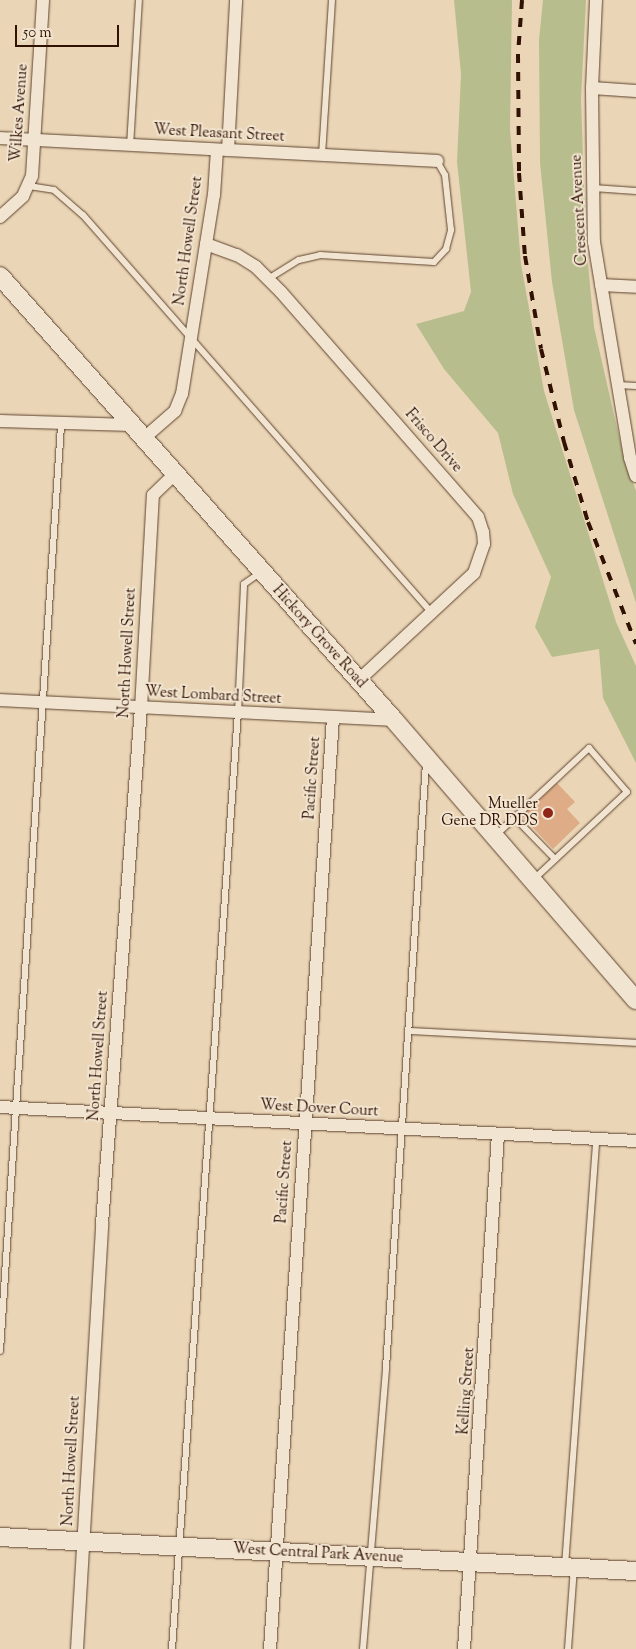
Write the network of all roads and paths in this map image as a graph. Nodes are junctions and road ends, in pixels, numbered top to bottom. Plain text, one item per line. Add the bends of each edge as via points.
1 (43, 0) edge
2 (140, 0) edge
3 (236, 0) edge
4 (332, 0) edge
5 (596, 0) edge
6 (592, 88) junction
7 (636, 91) edge
8 (0, 138) edge
9 (36, 140) junction
10 (130, 146) junction
11 (223, 150) junction
12 (322, 155) junction
13 (437, 161) joint
14 (29, 186) junction
15 (593, 188) junction
16 (636, 191) edge
17 (0, 217) edge
18 (206, 244) junction
19 (0, 276) edge
20 (268, 280) junction
21 (602, 285) junction
22 (636, 287) edge
23 (191, 338) junction
24 (618, 385) junction
25 (636, 386) edge
26 (0, 421) edge
27 (61, 425) junction
28 (131, 425) junction
29 (143, 440) junction
30 (174, 475) junction
31 (636, 476) edge
32 (260, 573) junction
33 (433, 614) junction
34 (358, 680) junction
35 (0, 700) edge
36 (44, 702) junction
37 (141, 708) junction
38 (238, 713) junction
39 (333, 718) junction
40 (394, 720) junction
41 (426, 760) junction
42 (514, 817) junction
43 (493, 838) junction
44 (555, 859) junction
45 (531, 882) junction
46 (636, 999) edge
47 (409, 1031) junction
48 (636, 1043) edge
49 (0, 1107) edge
50 (15, 1108) junction
51 (111, 1114) junction
52 (207, 1119) junction
53 (305, 1125) junction
54 (402, 1130) junction
55 (498, 1135) junction
56 (596, 1140) junction
57 (636, 1141) edge
58 (0, 1352) edge
59 (0, 1537) edge
60 (83, 1542) junction
61 (178, 1547) junction
62 (276, 1552) junction
63 (370, 1557) junction
64 (470, 1562) junction
65 (570, 1568) junction
66 (636, 1571) edge
67 (77, 1649) edge
68 (172, 1649) edge
69 (270, 1649) edge
70 (364, 1649) edge
71 (464, 1649) edge
72 (568, 1649) edge

1 - 9 street, Wilkes Avenue
2 - 10 lane
3 - 11 street, North Howell Street
4 - 12 lane
5 - 6 street, Crescent Avenue
6 - 7 street
6 - 15 street, Crescent Avenue
8 - 9 street, West Pleasant Street
9 - 10 street, West Pleasant Street
9 - 14 street, Wilkes Avenue
10 - 11 street, West Pleasant Street
11 - 12 street, West Pleasant Street
11 - 18 street, North Howell Street
12 - 13 street, West Pleasant Street
13 - 20 lane via 447,182 451,230 446,248 434,262 320,255 299,260
14 - 17 street
14 - 23 lane via 54,190 65,198
15 - 16 lane
15 - 21 street, Crescent Avenue via 594,242
18 - 20 street, Frisco Drive via 237,255
18 - 23 street, North Howell Street
19 - 28 main road, Hickory Grove Road
20 - 33 street, Frisco Drive via 478,517 484,544 474,573
21 - 22 street
21 - 24 street, Crescent Avenue
23 - 29 street, North Howell Street via 182,394 175,411
23 - 33 lane
24 - 25 lane
24 - 31 street, Crescent Avenue
26 - 27 street
27 - 28 street
27 - 36 lane
28 - 29 main road, Hickory Grove Road
29 - 30 main road, Hickory Grove Road
30 - 32 main road, Hickory Grove Road
30 - 37 street, North Howell Street via 153,495
32 - 34 main road, Hickory Grove Road
32 - 38 lane via 244,584
33 - 34 street, Frisco Drive
34 - 40 main road, Hickory Grove Road
35 - 36 street, West Lombard Street
36 - 37 street, West Lombard Street
36 - 50 lane
37 - 38 street, West Lombard Street
37 - 51 street, North Howell Street
38 - 39 street, West Lombard Street
38 - 52 lane
39 - 40 street, West Lombard Street
39 - 53 street, Pacific Street
40 - 41 main road, Hickory Grove Road
41 - 43 main road, Hickory Grove Road
41 - 47 lane
42 - 43 lane
42 - 44 lane
42 - 44 lane via 589,748 627,792
43 - 45 main road, Hickory Grove Road
44 - 45 lane
45 - 46 main road, Hickory Grove Road
47 - 48 lane
47 - 54 lane
49 - 50 street, West Dover Court
50 - 51 street, West Dover Court
50 - 58 lane
51 - 52 street, West Dover Court
51 - 60 street, North Howell Street
52 - 53 street, West Dover Court
52 - 61 lane
53 - 54 street, West Dover Court
53 - 62 street, Pacific Street
54 - 55 street, West Dover Court
54 - 63 lane
55 - 56 street, West Dover Court
55 - 64 street, Kelling Street
56 - 57 street, West Dover Court
56 - 65 lane
59 - 60 main road, West Central Park Avenue
60 - 61 main road, West Central Park Avenue
60 - 67 street, North Howell Street
61 - 62 main road, West Central Park Avenue
61 - 68 lane
62 - 63 main road, West Central Park Avenue
62 - 69 street, Pacific Street
63 - 64 main road, West Central Park Avenue
63 - 70 lane
64 - 65 main road, West Central Park Avenue
64 - 71 street, Kelling Street
65 - 66 main road, West Central Park Avenue
65 - 72 lane

